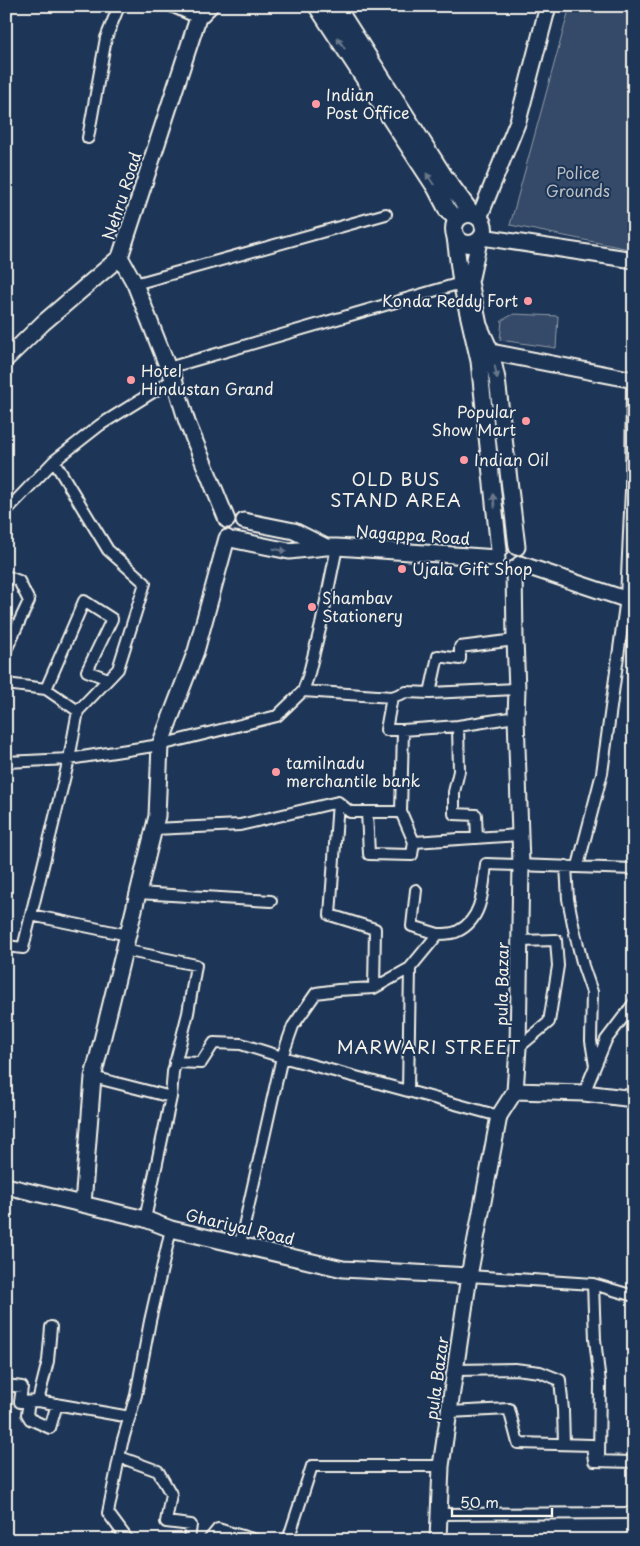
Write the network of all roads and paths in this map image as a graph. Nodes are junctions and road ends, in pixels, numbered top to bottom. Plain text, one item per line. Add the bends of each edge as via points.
1 (119, 6) edge
2 (171, 6) edge
3 (210, 6) edge
4 (317, 6) edge
5 (336, 6) edge
6 (548, 6) edge
7 (198, 18) junction
8 (88, 138) dead end
9 (386, 214) dead end
10 (470, 217) junction
11 (455, 237) junction
12 (480, 239) junction
13 (120, 256) junction
14 (634, 260) edge
15 (135, 284) junction
16 (461, 284) junction
17 (484, 352) junction
18 (6, 359) edge
19 (171, 373) junction
20 (633, 380) edge
21 (54, 461) junction
22 (633, 490) edge
23 (6, 511) edge
24 (227, 520) junction
25 (244, 521) junction
26 (231, 539) junction
27 (332, 547) junction
28 (517, 547) junction
29 (498, 554) junction
30 (517, 566) junction
31 (6, 576) edge
32 (630, 600) edge
33 (515, 640) junction
34 (6, 650) edge
35 (108, 679) junction
36 (6, 684) edge
37 (46, 689) junction
38 (517, 689) junction
39 (304, 691) junction
40 (430, 693) junction
41 (392, 696) junction
42 (78, 711) junction
43 (516, 717) junction
44 (458, 726) junction
45 (403, 730) junction
46 (160, 745) junction
47 (68, 760) junction
48 (6, 762) edge
49 (338, 802) junction
50 (367, 812) junction
51 (401, 812) junction
52 (154, 829) junction
53 (519, 835) junction
54 (478, 838) junction
55 (414, 842) junction
56 (521, 864) junction
57 (566, 866) junction
58 (578, 866) junction
59 (634, 869) edge
60 (416, 890) dead end
61 (138, 893) junction
62 (271, 901) dead end
63 (31, 915) junction
64 (438, 934) junction
65 (128, 935) junction
66 (520, 941) junction
67 (6, 946) edge
68 (124, 950) junction
69 (410, 968) junction
70 (374, 988) junction
71 (634, 1003) edge
72 (518, 1048) junction
73 (282, 1058) junction
74 (175, 1062) junction
75 (595, 1066) junction
76 (93, 1077) junction
77 (408, 1091) junction
78 (515, 1091) junction
79 (584, 1093) junction
80 (170, 1097) junction
81 (634, 1098) edge
82 (499, 1116) junction
83 (6, 1186) edge
84 (83, 1204) junction
85 (145, 1219) junction
86 (171, 1229) junction
87 (240, 1244) junction
88 (469, 1276) junction
89 (594, 1284) junction
90 (634, 1296) edge
91 (51, 1327) dead end
92 (456, 1370) junction
93 (6, 1385) edge
94 (34, 1401) junction
95 (57, 1404) junction
96 (449, 1412) junction
97 (130, 1417) junction
98 (564, 1444) junction
99 (120, 1457) junction
100 (598, 1462) junction
101 (634, 1462) edge
102 (441, 1466) junction
103 (634, 1513) edge
104 (438, 1514) junction
105 (128, 1540) edge
106 (189, 1540) edge
107 (209, 1540) edge
108 (256, 1540) edge
109 (288, 1540) edge
110 (438, 1540) edge

1 - 8 street via 106,38
2 - 7 street
3 - 7 street, Nehru Road
10 -> 4 main road via 448,211
5 - 10 main road
6 - 10 street via 518,121
7 - 13 street, Nehru Road
9 - 15 street
10 - 11 main road via 453,227
10 - 12 main road via 484,226
11 - 12 main road via 469,245
11 - 16 street
12 - 14 street
12 - 17 street via 470,282
13 - 15 street
13 - 18 street, Nehru Road
15 - 19 street
16 - 17 street
16 - 19 street
17 - 20 street
17 -> 28 street via 498,379
29 -> 17 street via 480,361
19 - 21 street
19 - 24 street
20 - 22 street
21 - 23 street
21 - 35 street via 108,550 145,583 118,669
22 - 32 street
24 - 25 street via 238,517
24 - 26 street via 225,535
25 - 26 street via 247,528 242,538
25 - 27 street via 294,531
26 -> 27 street via 289,551
26 - 46 street via 196,651
27 - 29 street, Nagappa Road
27 - 39 street via 321,625
28 - 29 street via 506,545
28 - 30 street via 522,556
29 - 30 street via 498,562 503,568 510,570
30 - 32 street
30 - 33 street, pula Bazar
31 - 34 street via 19,581 29,601
32 - 58 street via 602,773
33 - 38 street, pula Bazar
33 - 40 street via 460,647 460,659 438,656
35 - 37 street via 87,671 112,619 84,601
35 - 42 street
36 - 37 street
37 - 42 street
38 - 40 street
38 - 43 street, pula Bazar
39 - 41 street
39 - 46 street via 277,716
40 - 41 street via 406,692
41 - 45 street via 386,730
42 - 47 street
43 - 44 street
43 - 53 street, pula Bazar
44 - 45 street
44 - 54 street via 459,771 454,792 454,814 476,815
45 - 51 street
46 - 47 street
46 - 52 street
47 - 48 street
47 - 63 street
49 - 50 street via 350,812
49 - 52 street via 240,825
49 - 70 street via 330,916 374,929
50 - 51 street
50 - 55 street via 369,854 412,855
51 - 55 street
52 - 61 street
53 - 54 street
53 - 56 street, pula Bazar
54 - 55 street
56 - 57 street
56 - 64 street via 486,864 482,898 472,921 457,932
56 - 66 street, pula Bazar
57 - 58 street
57 - 75 street via 568,899 592,992 591,1040
58 - 59 street
60 - 64 street via 412,926
61 - 62 street
61 - 65 street
63 - 65 street
63 - 67 street via 24,948
64 - 69 street
65 - 68 street
66 - 72 street, pula Bazar
66 - 72 street via 556,940 558,966 549,1022
68 - 74 street via 196,965
68 - 76 street
69 - 70 street
69 - 77 street
70 - 73 street via 316,993 292,1026
71 - 75 street via 606,1040
72 - 78 street, pula Bazar
73 - 74 street via 241,1044 214,1044 201,1063
73 - 77 street
73 - 87 street
74 - 80 street
75 - 79 street
76 - 80 street
76 - 84 street
77 - 82 street
78 - 79 street
78 - 82 street, pula Bazar
79 - 81 street
80 - 85 street
82 - 88 street, pula Bazar
83 - 84 street, Ghariyal Road
84 - 85 street, Ghariyal Road
85 - 86 street, Ghariyal Road
86 - 87 street, Ghariyal Road
86 - 97 street
87 - 88 street, Ghariyal Road via 343,1269
88 - 89 street
88 - 92 street, pula Bazar
89 - 90 street
89 - 100 street via 600,1383
91 - 94 street via 48,1361
92 - 96 street, pula Bazar
92 - 98 street via 515,1368 540,1372 560,1380
93 - 94 street via 22,1387 20,1402
94 - 95 street
94 - 95 street via 26,1414 50,1428
95 - 97 street
96 - 98 street via 509,1410 518,1443
96 - 102 street, pula Bazar
97 - 99 street
98 - 100 street via 592,1445 594,1462
99 - 105 street via 108,1513
99 - 106 street via 158,1471 172,1494 166,1522 191,1524
100 - 101 street
102 - 104 street, pula Bazar
102 - 109 street via 312,1466
103 - 104 street
104 - 110 street, pula Bazar
107 - 108 street via 218,1529

